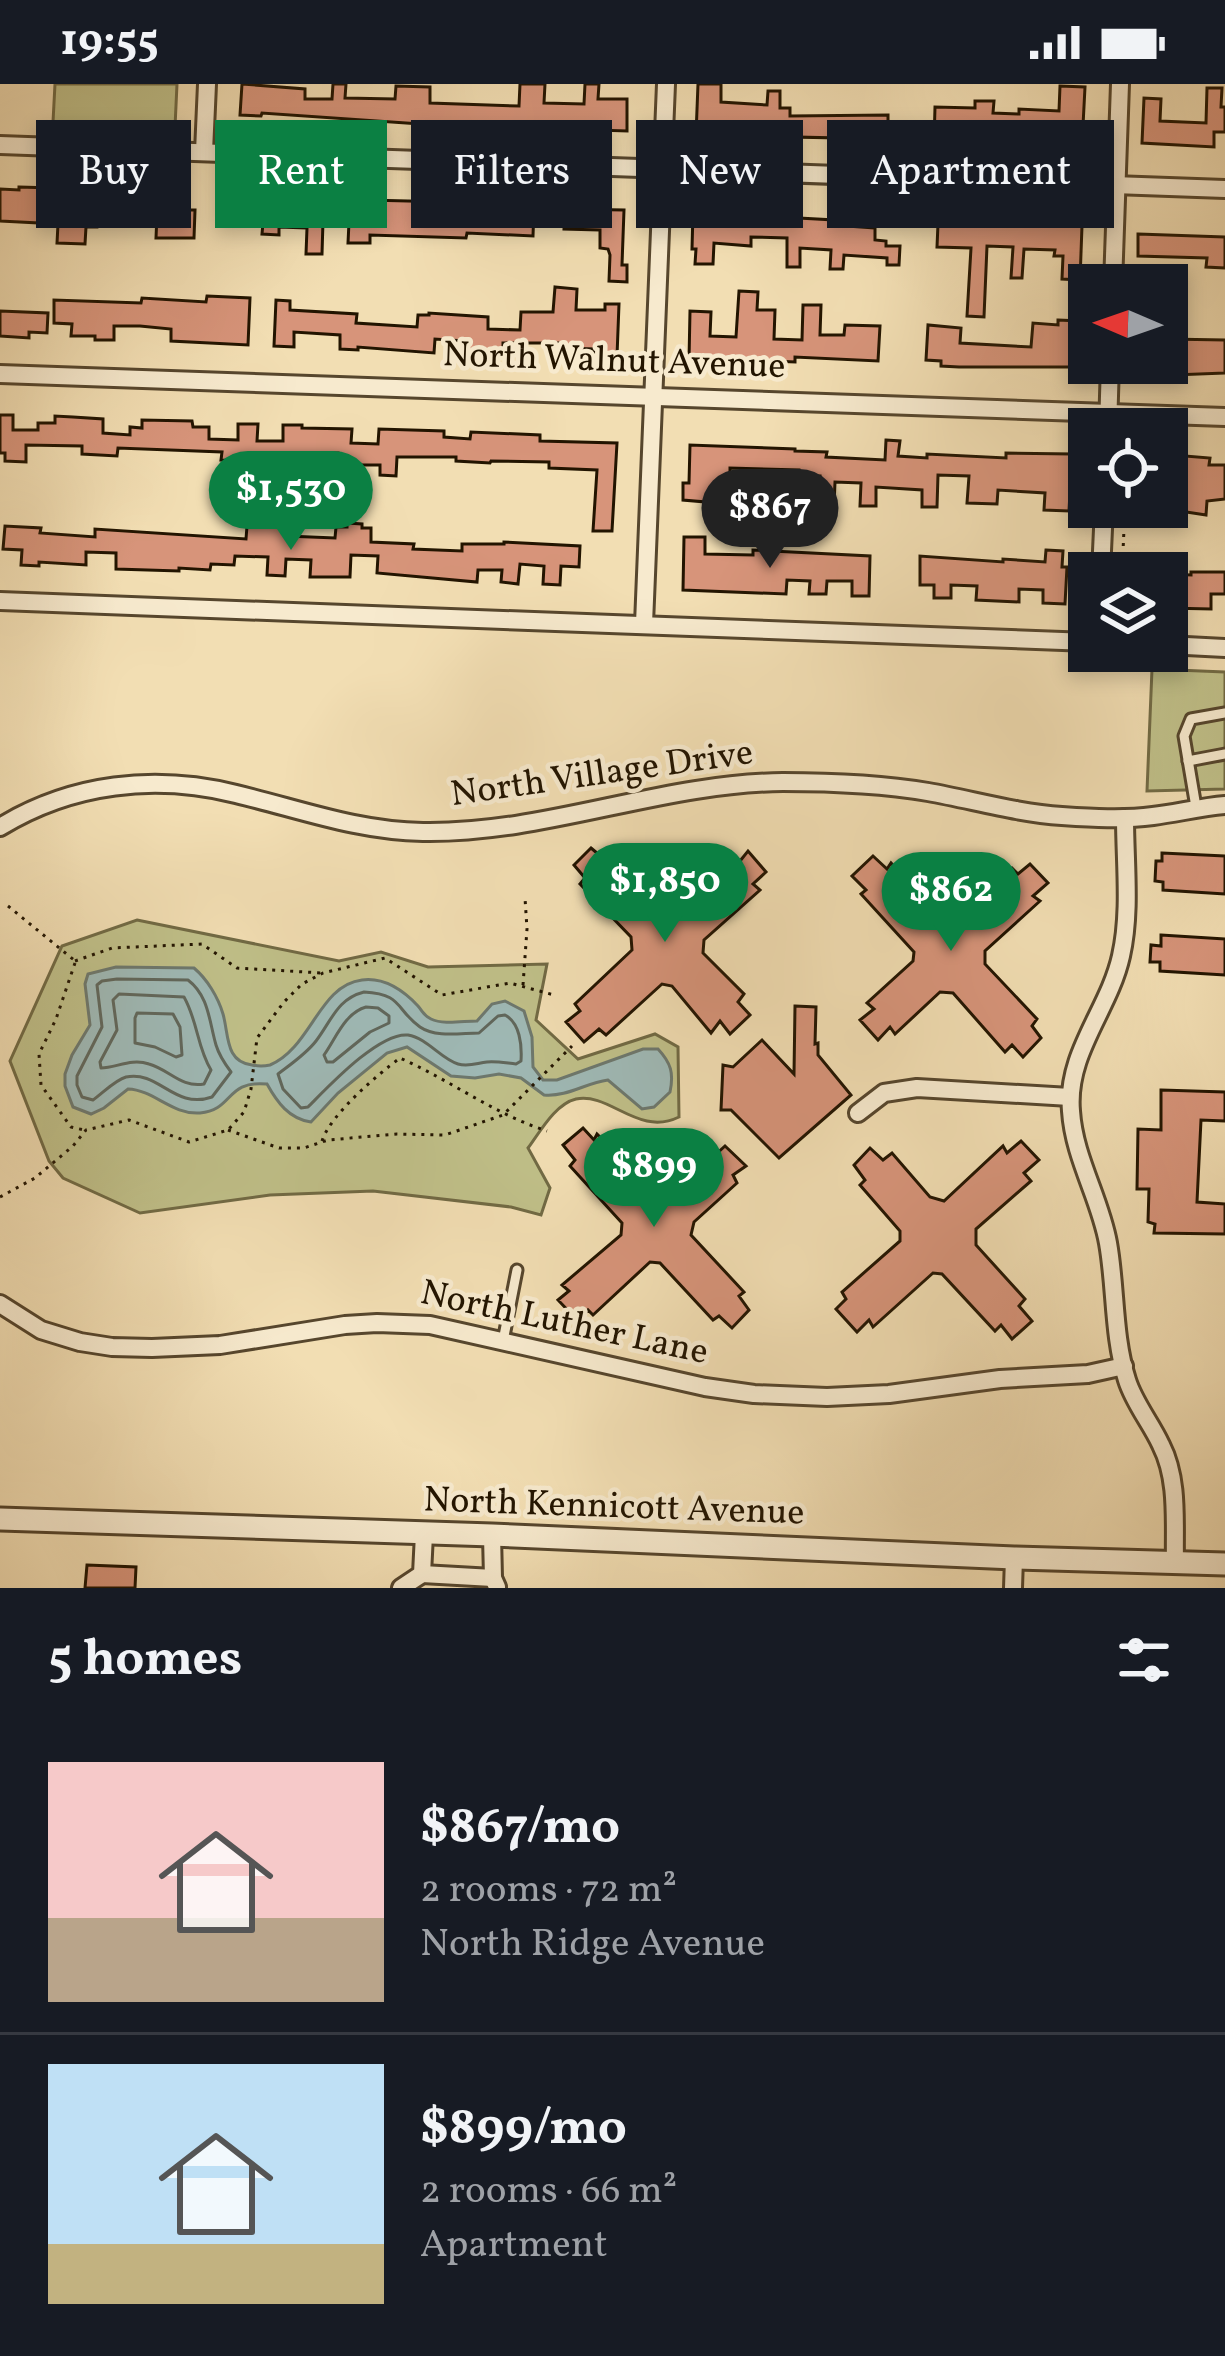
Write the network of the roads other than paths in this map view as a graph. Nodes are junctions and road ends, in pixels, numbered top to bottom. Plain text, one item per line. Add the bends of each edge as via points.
1 (207, 84) edge
2 (666, 84) edge
3 (1120, 84) edge
4 (664, 120) edge
5 (0, 145) edge
6 (204, 152) junction
7 (636, 166) edge
8 (803, 173) edge
9 (1116, 185) junction
10 (1225, 189) edge
11 (659, 228) edge
12 (1114, 264) edge
13 (0, 374) edge
14 (652, 397) junction
15 (1225, 417) edge
16 (1068, 418) edge
17 (1188, 418) edge
18 (0, 602) edge
19 (644, 624) junction
20 (1068, 641) edge
21 (1188, 646) edge
22 (1225, 648) edge
23 (1225, 713) edge
24 (1225, 754) edge
25 (1188, 761) junction
26 (1225, 805) edge
27 (1196, 809) junction
28 (1125, 818) junction
29 (0, 827) edge
30 (1070, 1097) junction
31 (858, 1113) dead end
32 (517, 1270) dead end
33 (0, 1304) edge
34 (502, 1340) junction
35 (1124, 1366) junction
36 (0, 1520) edge
37 (424, 1534) junction
38 (492, 1534) junction
39 (1014, 1558) junction
40 (1175, 1562) junction
41 (1225, 1564) edge
42 (422, 1574) junction
43 (495, 1583) edge
44 (400, 1588) edge
45 (1013, 1588) edge

1 - 6 street
2 - 4 street
3 - 9 street
5 - 6 street
6 - 7 street
8 - 9 street
9 - 10 street
9 - 12 street
11 - 14 street
13 - 14 street, North Walnut Avenue
14 - 16 street, North Walnut Avenue
14 - 19 street
15 - 17 street, North Walnut Avenue
18 - 19 street
19 - 20 street
21 - 22 street
23 - 25 lane via 1189,721
24 - 25 lane
25 - 27 lane
26 - 27 street, North Village Drive
27 - 28 street, North Village Drive
28 - 29 street, North Village Drive via 785,782 506,827 416,832 165,784 70,794
28 - 30 street via 1121,955 1075,1065
30 - 31 street via 917,1088 884,1093
30 - 35 street via 1073,1136 1107,1239
32 - 34 lane
33 - 34 street, North Luther Lane via 40,1330 112,1347 220,1345 377,1323
34 - 35 street, North Luther Lane via 705,1387 794,1396 890,1394
35 - 40 street via 1170,1472
36 - 37 street, North Kennicott Avenue
37 - 38 street, North Kennicott Avenue
37 - 42 street
38 - 39 street, North Kennicott Avenue
38 - 43 street
39 - 40 street, North Kennicott Avenue
39 - 45 street
40 - 41 street, North Kennicott Avenue
42 - 43 street
42 - 44 street

